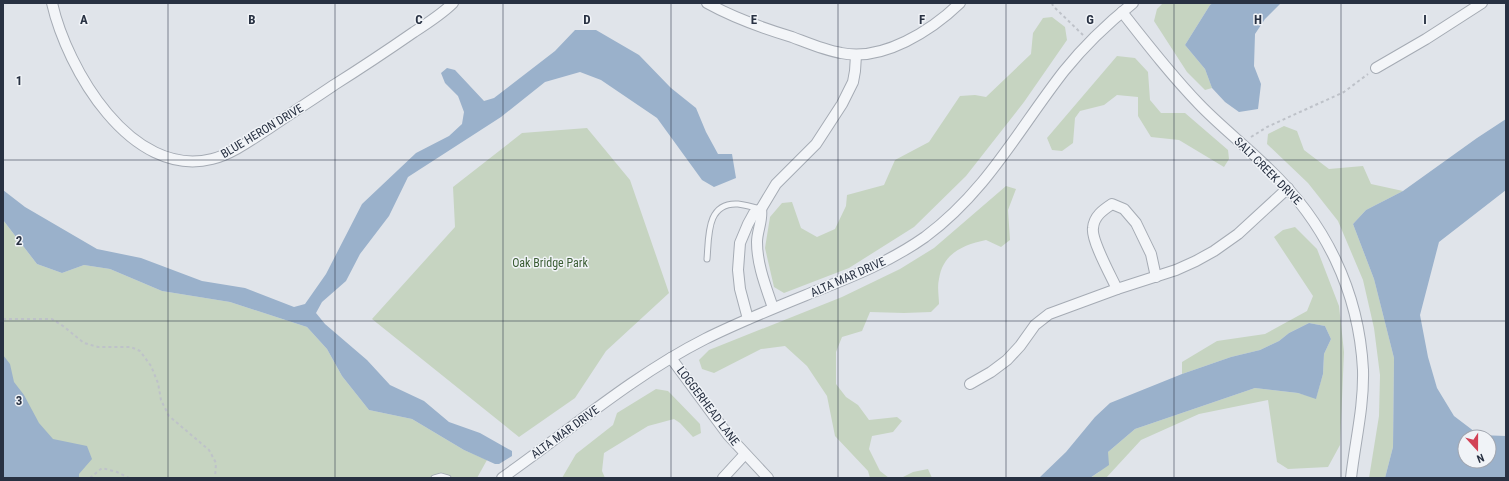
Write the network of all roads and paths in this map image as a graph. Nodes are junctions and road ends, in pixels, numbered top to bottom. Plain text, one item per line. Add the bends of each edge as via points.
1 (52, 3) edge
2 (453, 3) edge
3 (707, 3) edge
4 (960, 3) edge
5 (1052, 3) edge
6 (1134, 3) edge
7 (1482, 3) edge
8 (1122, 12) junction
9 (1090, 42) junction
10 (856, 55) junction
11 (1376, 68) joint
12 (1242, 144) junction
13 (1288, 188) junction
14 (761, 209) junction
15 (707, 259) dead end
16 (1156, 277) junction
17 (1117, 289) junction
18 (773, 308) junction
19 (748, 319) junction
20 (3, 320) edge
21 (671, 358) junction
22 (970, 384) dead end
23 (745, 454) junction
24 (90, 478) edge
25 (129, 478) edge
26 (215, 478) edge
27 (434, 478) edge
28 (448, 478) edge
29 (502, 478) edge
30 (723, 478) edge
31 (768, 478) edge
32 (1351, 478) edge

1 - 2 street, BLUE HERON DRIVE via 76,65 111,116 128,134 153,152 188,162 213,159 253,139 444,12
3 - 10 street via 757,26 841,53
4 - 10 street via 934,25 913,38 878,52
5 - 9 path
6 - 8 street, ALTA MAR DRIVE
7 - 11 street via 1426,40
8 - 9 street, ALTA MAR DRIVE
8 - 12 street, SALT CREEK DRIVE via 1170,73
9 - 18 street, ALTA MAR DRIVE via 1065,70 991,173 951,217 924,238 865,272
10 - 14 street via 853,82 842,104 816,144 776,184
11 - 12 path via 1344,92 1267,127
12 - 13 street, SALT CREEK DRIVE
13 - 16 street via 1238,234 1214,251
13 - 32 street, SALT CREEK DRIVE via 1326,240 1346,283 1355,315 1363,370 1363,396
14 - 15 lane via 737,204 721,208 715,213 710,225
14 - 18 street via 758,260
14 - 19 street via 754,212 740,244 740,289
16 - 17 street
16 - 17 street via 1151,254 1136,223 1124,209 1112,204 1097,215 1092,227
17 - 22 street via 1041,319 1006,360
18 - 19 street, ALTA MAR DRIVE
19 - 21 street, ALTA MAR DRIVE via 704,339
20 - 26 path via 52,320 64,326 84,343 98,347 131,347 140,351 151,366 158,382 161,400 169,416 209,450 216,463
21 - 23 street, LOGGERHEAD LANE
21 - 29 street, ALTA MAR DRIVE via 639,378
23 - 30 street, LOGGERHEAD LANE
23 - 31 street, LOGGERHEAD LANE
24 - 25 path via 102,468
27 - 28 lane

